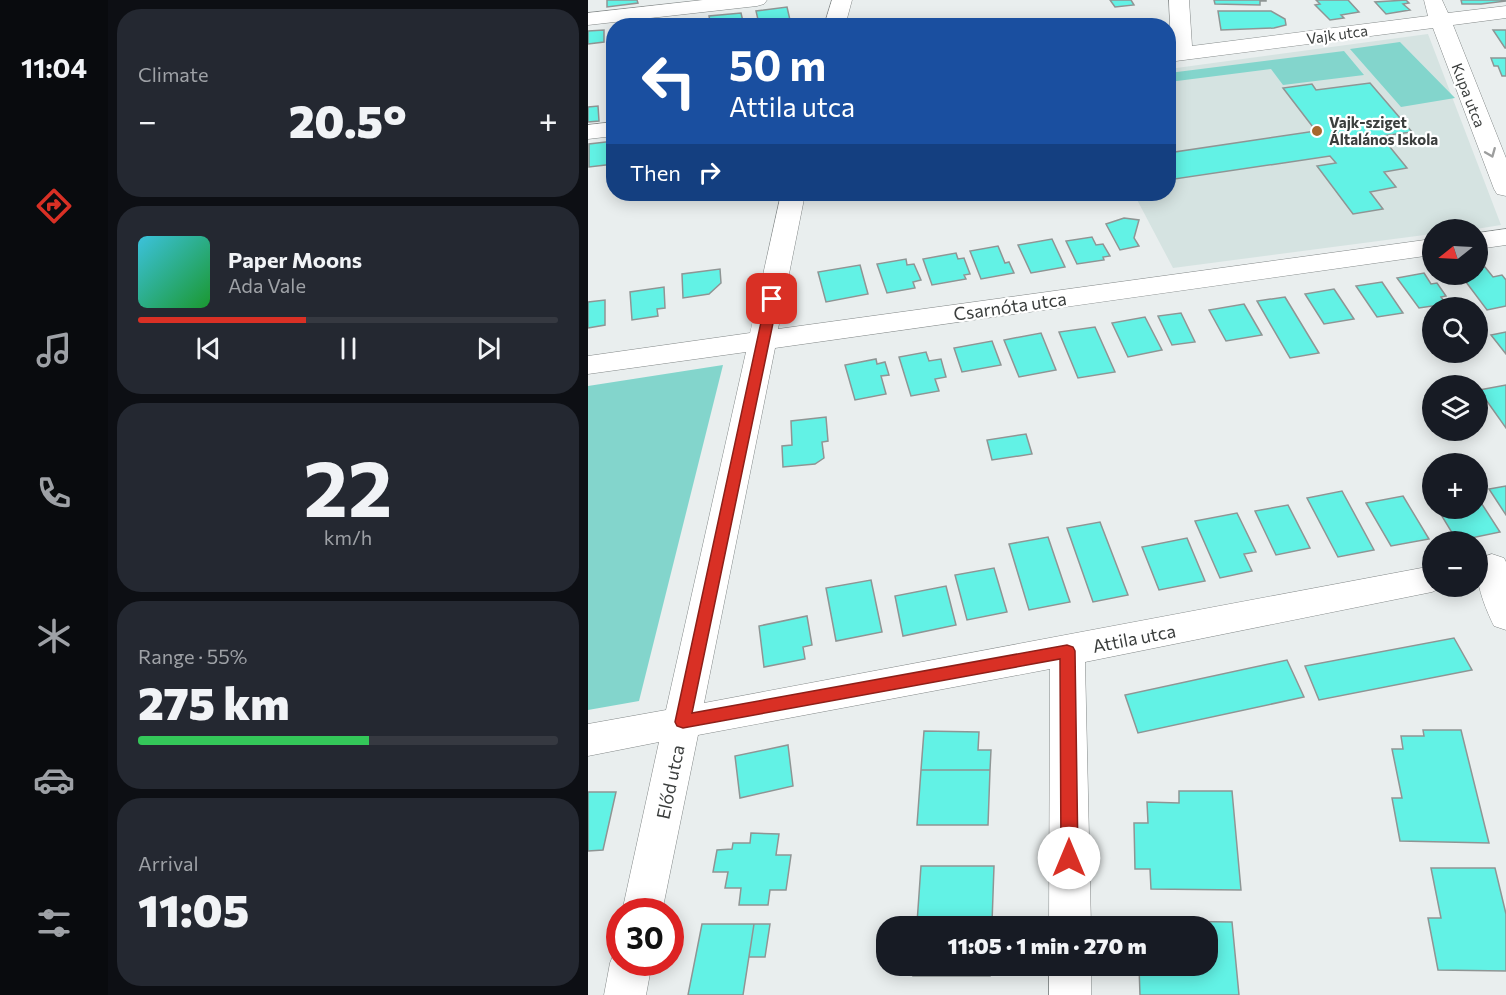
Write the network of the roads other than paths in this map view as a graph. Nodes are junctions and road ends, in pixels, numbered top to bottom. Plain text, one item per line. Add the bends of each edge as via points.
1 (757, 0) edge
2 (842, 0) edge
3 (1179, 0) edge
4 (1437, 10) edge
5 (1506, 12) edge
6 (836, 18) edge
7 (588, 20) edge
8 (1176, 41) edge
9 (1176, 55) edge
10 (606, 130) edge
11 (588, 132) edge
12 (1506, 189) edge
13 (792, 201) edge
14 (1506, 237) edge
15 (1488, 240) edge
16 (1422, 248) edge
17 (764, 341) junction
18 (588, 365) edge
19 (1492, 567) edge
20 (1422, 581) edge
21 (1506, 616) edge
22 (1067, 651) junction
23 (683, 722) junction
24 (588, 740) edge
25 (645, 898) edge
26 (1070, 916) edge
27 (629, 976) edge
28 (1070, 976) edge
29 (625, 995) edge
30 (1070, 995) edge

1 - 7 street
2 - 6 street
3 - 8 street
4 - 5 street, Vajk utca
4 - 9 street, Vajk utca
4 -> 12 street, Kupa utca
10 - 11 street
13 - 17 street, Előd utca
14 - 15 street
16 - 17 street, Csarnóta utca
17 - 18 street, Csarnóta utca
17 - 23 street, Előd utca
19 - 21 street
20 - 22 street, Attila utca
22 - 23 street, Attila utca
22 - 26 street
23 - 24 street, Attila utca
23 - 25 street, Előd utca
27 - 29 street
28 - 30 street

